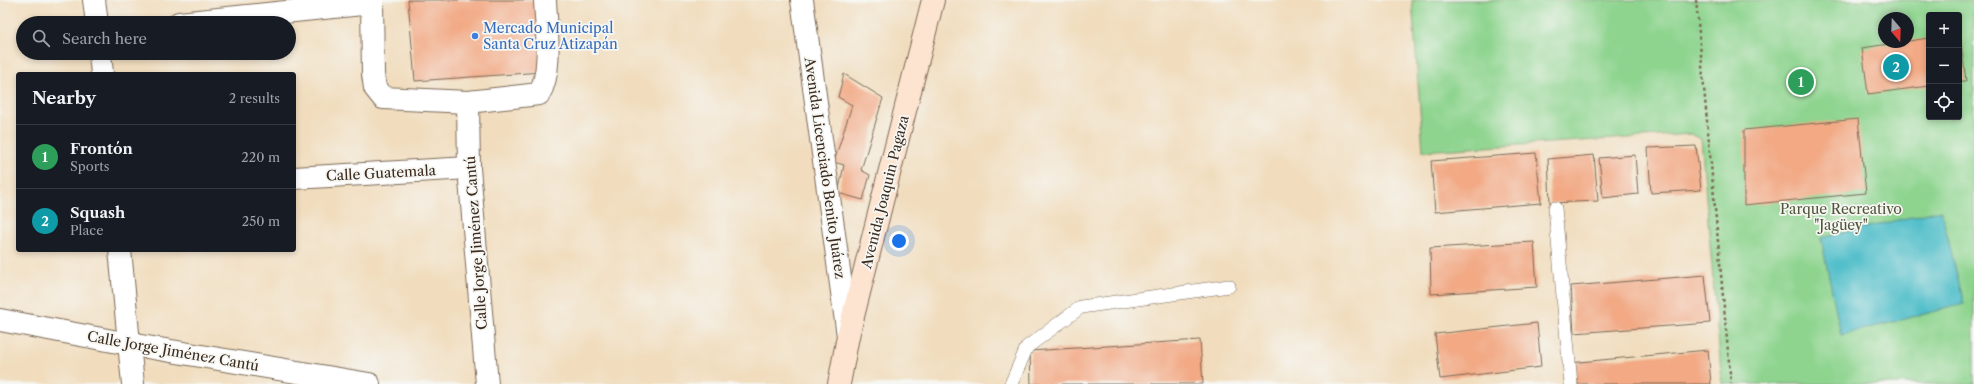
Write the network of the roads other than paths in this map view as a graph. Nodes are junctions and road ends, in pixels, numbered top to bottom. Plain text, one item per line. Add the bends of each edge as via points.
1 (94, 0) edge
2 (545, 0) edge
3 (802, 0) edge
4 (933, 0) edge
5 (372, 2) edge
6 (96, 16) edge
7 (244, 16) edge
8 (101, 60) edge
9 (102, 72) edge
10 (468, 102) junction
11 (469, 168) junction
12 (296, 178) edge
13 (1554, 208) dead end
14 (120, 252) edge
15 (1229, 286) dead end
16 (0, 320) edge
17 (848, 336) junction
18 (129, 344) junction
19 (135, 382) edge
20 (369, 384) edge
21 (487, 384) edge
22 (839, 384) edge
23 (1011, 384) edge
24 (1571, 384) edge

1 - 6 street
2 - 10 street via 547,54 545,85 539,94
3 - 17 street, Avenida Licenciado Benito Juárez
4 - 17 main road, Avenida Joaquin Pagaza
5 - 7 street
5 - 10 street via 372,74 375,88 383,98
8 - 9 street
10 - 11 street, Calle Jorge Jiménez Cantú
11 - 12 street, Calle Guatemala
11 - 21 street, Calle Jorge Jiménez Cantú
13 - 24 lane
14 - 18 street
15 - 23 lane via 1081,307 1027,347
16 - 18 street, Calle Jorge Jiménez Cantú
17 - 22 main road, Avenida Joaquin Pagaza
18 - 19 street
18 - 20 street, Calle Jorge Jiménez Cantú

